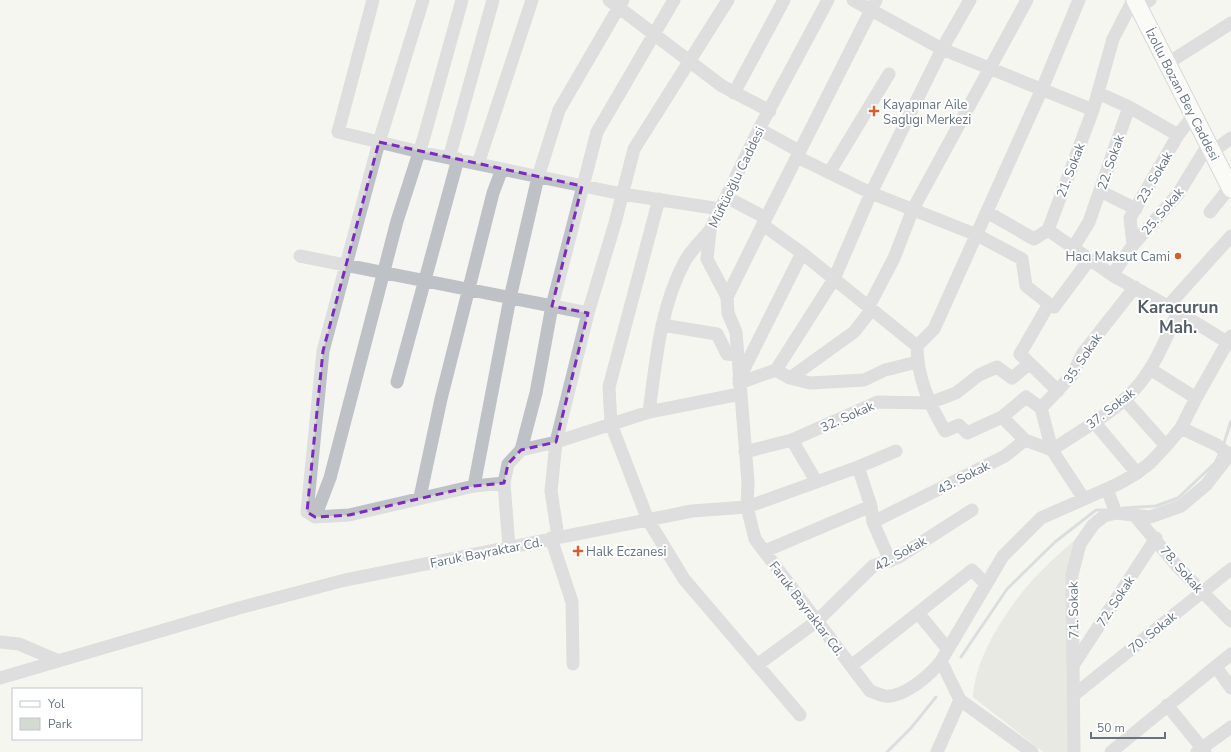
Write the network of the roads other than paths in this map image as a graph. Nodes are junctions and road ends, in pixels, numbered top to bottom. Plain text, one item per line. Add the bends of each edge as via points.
1 (373, 0) edge
2 (422, 0) edge
3 (462, 0) edge
4 (493, 0) edge
5 (532, 0) edge
6 (674, 0) edge
7 (728, 0) edge
8 (784, 0) edge
9 (828, 0) edge
10 (853, 0) edge
11 (970, 0) edge
12 (1027, 0) edge
13 (1079, 0) edge
14 (617, 2) edge
15 (1140, 2) edge
16 (873, 5) edge
17 (1231, 23) edge
18 (654, 33) junction
19 (942, 49) junction
20 (689, 61) junction
21 (1168, 63) junction
22 (989, 69) junction
23 (889, 74) dead end
24 (1042, 89) junction
25 (1098, 92) junction
26 (734, 93) junction
27 (1129, 107) junction
28 (1093, 110) junction
29 (770, 111) junction
30 (1194, 115) junction
31 (759, 129) junction
32 (1178, 136) junction
33 (1231, 138) edge
34 (379, 142) junction
35 (1210, 149) junction
36 (420, 152) junction
37 (798, 154) junction
38 (454, 158) junction
39 (478, 164) junction
40 (502, 169) junction
41 (829, 173) junction
42 (538, 177) junction
43 (582, 186) junction
44 (1230, 188) edge
45 (1100, 191) junction
46 (871, 193) junction
47 (622, 194) junction
48 (726, 197) junction
49 (659, 199) junction
50 (720, 209) junction
51 (913, 209) junction
52 (1136, 209) junction
53 (987, 212) junction
54 (1210, 212) dead end
55 (764, 221) junction
56 (710, 230) junction
57 (1048, 230) junction
58 (977, 235) junction
59 (1231, 236) edge
60 (1034, 239) junction
61 (1133, 246) junction
62 (1073, 248) junction
63 (802, 252) junction
64 (300, 256) dead end
65 (1022, 258) junction
66 (1089, 260) junction
67 (346, 265) junction
68 (383, 273) junction
69 (1112, 275) junction
70 (834, 280) junction
71 (425, 281) junction
72 (1134, 287) junction
73 (468, 290) junction
74 (727, 297) junction
75 (510, 298) junction
76 (1049, 304) junction
77 (552, 306) junction
78 (870, 308) junction
79 (1173, 309) junction
80 (588, 313) junction
81 (662, 325) junction
82 (1229, 339) edge
83 (917, 346) junction
84 (737, 355) junction
85 (917, 362) junction
86 (1029, 364) junction
87 (1150, 369) junction
88 (776, 370) junction
89 (790, 378) junction
90 (397, 382) dead end
91 (739, 386) junction
92 (1058, 391) junction
93 (1196, 398) junction
94 (1124, 399) junction
95 (929, 403) junction
96 (1041, 408) junction
97 (649, 412) junction
98 (1002, 417) junction
99 (1094, 422) junction
100 (611, 424) junction
101 (1181, 428) junction
102 (792, 440) junction
103 (1025, 440) junction
104 (556, 442) junction
105 (1166, 446) junction
106 (521, 450) junction
107 (1052, 450) junction
108 (896, 451) dead end
109 (746, 452) junction
110 (1227, 453) edge
111 (858, 467) junction
112 (1137, 473) junction
113 (816, 481) junction
114 (504, 483) junction
115 (474, 486) junction
116 (420, 497) junction
117 (1084, 499) junction
118 (1112, 502) junction
119 (871, 506) junction
120 (747, 507) junction
121 (972, 510) dead end
122 (315, 516) junction
123 (1136, 516) junction
124 (648, 520) junction
125 (873, 522) junction
126 (554, 538) junction
127 (1156, 538) junction
128 (509, 547) junction
129 (765, 551) junction
130 (890, 561) junction
131 (1231, 569) edge
132 (986, 584) junction
133 (1201, 591) junction
134 (918, 613) junction
135 (817, 621) junction
136 (1231, 621) edge
137 (0, 642) edge
138 (947, 648) junction
139 (1231, 654) edge
140 (59, 661) junction
141 (941, 661) junction
142 (573, 664) dead end
143 (1074, 664) junction
144 (757, 665) junction
145 (851, 666) junction
146 (1216, 667) junction
147 (0, 678) edge
148 (1231, 688) edge
149 (1074, 695) junction
150 (960, 700) junction
151 (1167, 705) junction
152 (800, 715) dead end
153 (1231, 727) edge
154 (1201, 751) edge
155 (937, 752) edge
156 (1032, 752) edge
157 (1074, 752) edge
158 (1111, 752) edge

1 - 34 street via 338,132
2 - 34 street
3 - 36 street
4 - 38 street
5 - 39 street
6 - 18 street
7 - 20 street
8 - 26 street
9 - 29 street, Müftüoğlu Caddesi
10 - 16 street
11 - 19 street
12 - 22 street
13 - 24 street
14 - 18 street
14 - 42 street via 559,110
15 - 21 main road, İzollu Bozan Bey Caddesi
15 - 25 street, 21. Sokak via 1113,39
16 - 19 street
16 - 37 street
17 - 21 street
18 - 20 street
18 - 43 street via 598,132
19 - 22 street
19 - 46 street
20 - 26 street
20 - 47 street via 634,148
21 - 30 main road, İzollu Bozan Bey Caddesi
22 - 24 street
22 - 51 street
23 - 41 street
24 - 28 street
24 - 53 street
25 - 27 street
25 - 28 street, 21. Sokak
26 - 29 street
27 - 32 street
27 - 45 street, 22. Sokak
28 - 57 street, 21. Sokak
29 - 31 street, Müftüoğlu Caddesi
30 - 32 street, 23. Sokak
30 - 35 main road, İzollu Bozan Bey Caddesi
31 - 37 street
31 - 48 street, Müftüoğlu Caddesi
32 - 52 street, 23. Sokak
33 - 35 street
34 - 36 street
34 - 67 street
35 - 44 main road, İzollu Bozan Bey Caddesi
35 - 61 street, 25. Sokak via 1178,194
36 - 38 street
36 - 68 street
37 - 41 street
37 - 55 street
38 - 39 street
38 - 71 street
39 - 40 street
40 - 42 street
40 - 73 street via 493,193
41 - 46 street
42 - 43 street
42 - 75 street
43 - 47 street
43 - 77 street
44 - 54 street
45 - 52 street
45 - 62 street, 22. Sokak via 1089,222
46 - 51 street
46 - 70 street
47 - 49 street
47 - 80 street
48 - 50 street, Müftüoğlu Caddesi
48 - 55 street
49 - 50 street
49 - 100 street via 609,387
50 - 56 street, Müftüoğlu Caddesi
51 - 58 street
51 - 78 street via 894,258
52 - 61 street, 23. Sokak via 1130,218
53 - 58 street
53 - 60 street
55 - 63 street
55 - 74 street
56 - 74 street, Müftüoğlu Caddesi via 707,259
56 - 81 street via 686,259 672,288
57 - 60 street
57 - 62 street
58 - 65 street
58 - 83 street via 934,329
59 - 79 street, 37. Sokak
60 - 65 street
61 - 69 street, 25. Sokak
62 - 66 street
63 - 70 street
63 - 91 street
64 - 67 street
65 - 76 street via 1026,286
66 - 69 street
66 - 76 street via 1054,307
67 - 68 street
67 - 122 street via 324,351 307,512
68 - 71 street
68 - 122 street via 330,478
69 - 72 street
70 - 78 street
70 - 88 street
71 - 73 street
71 - 90 street
72 - 79 street
72 - 92 street, 35. Sokak via 1083,353 1072,375
73 - 75 street
73 - 116 street
74 - 84 street, Müftüoğlu Caddesi via 728,313 736,332
75 - 77 street
75 - 115 street
76 - 86 street via 1020,354
77 - 80 street
77 - 106 street via 536,393
78 - 83 street
78 - 89 street via 854,332
79 - 82 street
79 - 87 street, 37. Sokak
80 - 104 street
81 - 84 street via 717,334 727,354
81 - 97 street
82 - 93 street, Faruk Bayraktar Cd.
83 - 85 street
84 - 91 street, Müftüoğlu Caddesi
85 - 89 street via 885,370 864,380 810,383
85 - 95 street
86 - 92 street
86 - 95 street via 1012,378 997,367 979,376 956,393
87 - 93 street
87 - 94 street, 37. Sokak via 1135,390
88 - 89 street
88 - 91 street
91 - 97 street
91 - 109 street, Müftüoğlu Caddesi
92 - 96 street, 35. Sokak
93 - 101 street, Faruk Bayraktar Cd.
94 - 99 street, 37. Sokak
94 - 105 street
95 - 98 street via 945,431 959,425 967,433
95 - 102 street, 32. Sokak via 878,402
96 - 98 street via 1026,397
96 - 107 street
97 - 100 street
98 - 103 street
99 - 107 street, 37. Sokak
99 - 112 street
100 - 104 street
100 - 124 street
101 - 105 street, Faruk Bayraktar Cd.
101 - 110 street
102 - 109 street, 32. Sokak
102 - 113 street
103 - 107 street
103 - 125 street, 43. Sokak via 1005,456
104 - 106 street
104 - 126 street via 552,491
105 - 112 street, Faruk Bayraktar Cd.
106 - 114 street via 508,464
107 - 117 street
108 - 111 street
109 - 120 street, Müftüoğlu Caddesi
110 - 123 street via 1206,485 1181,506 1150,517
111 - 113 street
111 - 119 street
112 - 118 street, Faruk Bayraktar Cd.
113 - 120 street
114 - 115 street
114 - 128 street
115 - 116 street
116 - 122 street via 349,515
117 - 118 street, Faruk Bayraktar Cd.
117 - 132 street, Faruk Bayraktar Cd. via 1041,518 1003,556
118 - 123 street
118 - 143 street, 71. Sokak via 1104,516 1093,525 1080,544 1072,575
119 - 125 street
119 - 129 street
120 - 124 street, Faruk Bayraktar Cd. via 692,511
120 - 129 street, Faruk Bayraktar Cd. via 755,539
121 - 130 street, 42. Sokak
123 - 127 street, 78. Sokak
124 - 126 street, Faruk Bayraktar Cd.
124 - 144 street via 684,579
125 - 130 street
126 - 128 street, Faruk Bayraktar Cd.
126 - 142 street via 572,602
127 - 133 street, 78. Sokak
127 - 143 street, 72. Sokak
128 - 140 street, Faruk Bayraktar Cd. via 345,580
129 - 135 street, Faruk Bayraktar Cd.
130 - 135 street, 42. Sokak via 874,566
131 - 133 street, 70. Sokak
132 - 134 street via 972,570
132 - 138 street, Faruk Bayraktar Cd.
133 - 136 street, 78. Sokak
133 - 149 street, 70. Sokak
134 - 138 street
134 - 145 street
135 - 144 street, 42. Sokak
135 - 145 street, Faruk Bayraktar Cd.
137 - 140 street via 19,644
138 - 141 street, Faruk Bayraktar Cd.
139 - 146 street
140 - 147 street, Faruk Bayraktar Cd.
141 - 145 street, Faruk Bayraktar Cd. via 931,674 906,691 885,696 870,691
141 - 150 street
143 - 149 street, 71. Sokak
144 - 152 street
146 - 148 street
146 - 151 street
149 - 157 street, 71. Sokak
150 - 155 street
150 - 156 street
151 - 154 street
151 - 158 street
153 - 154 street

